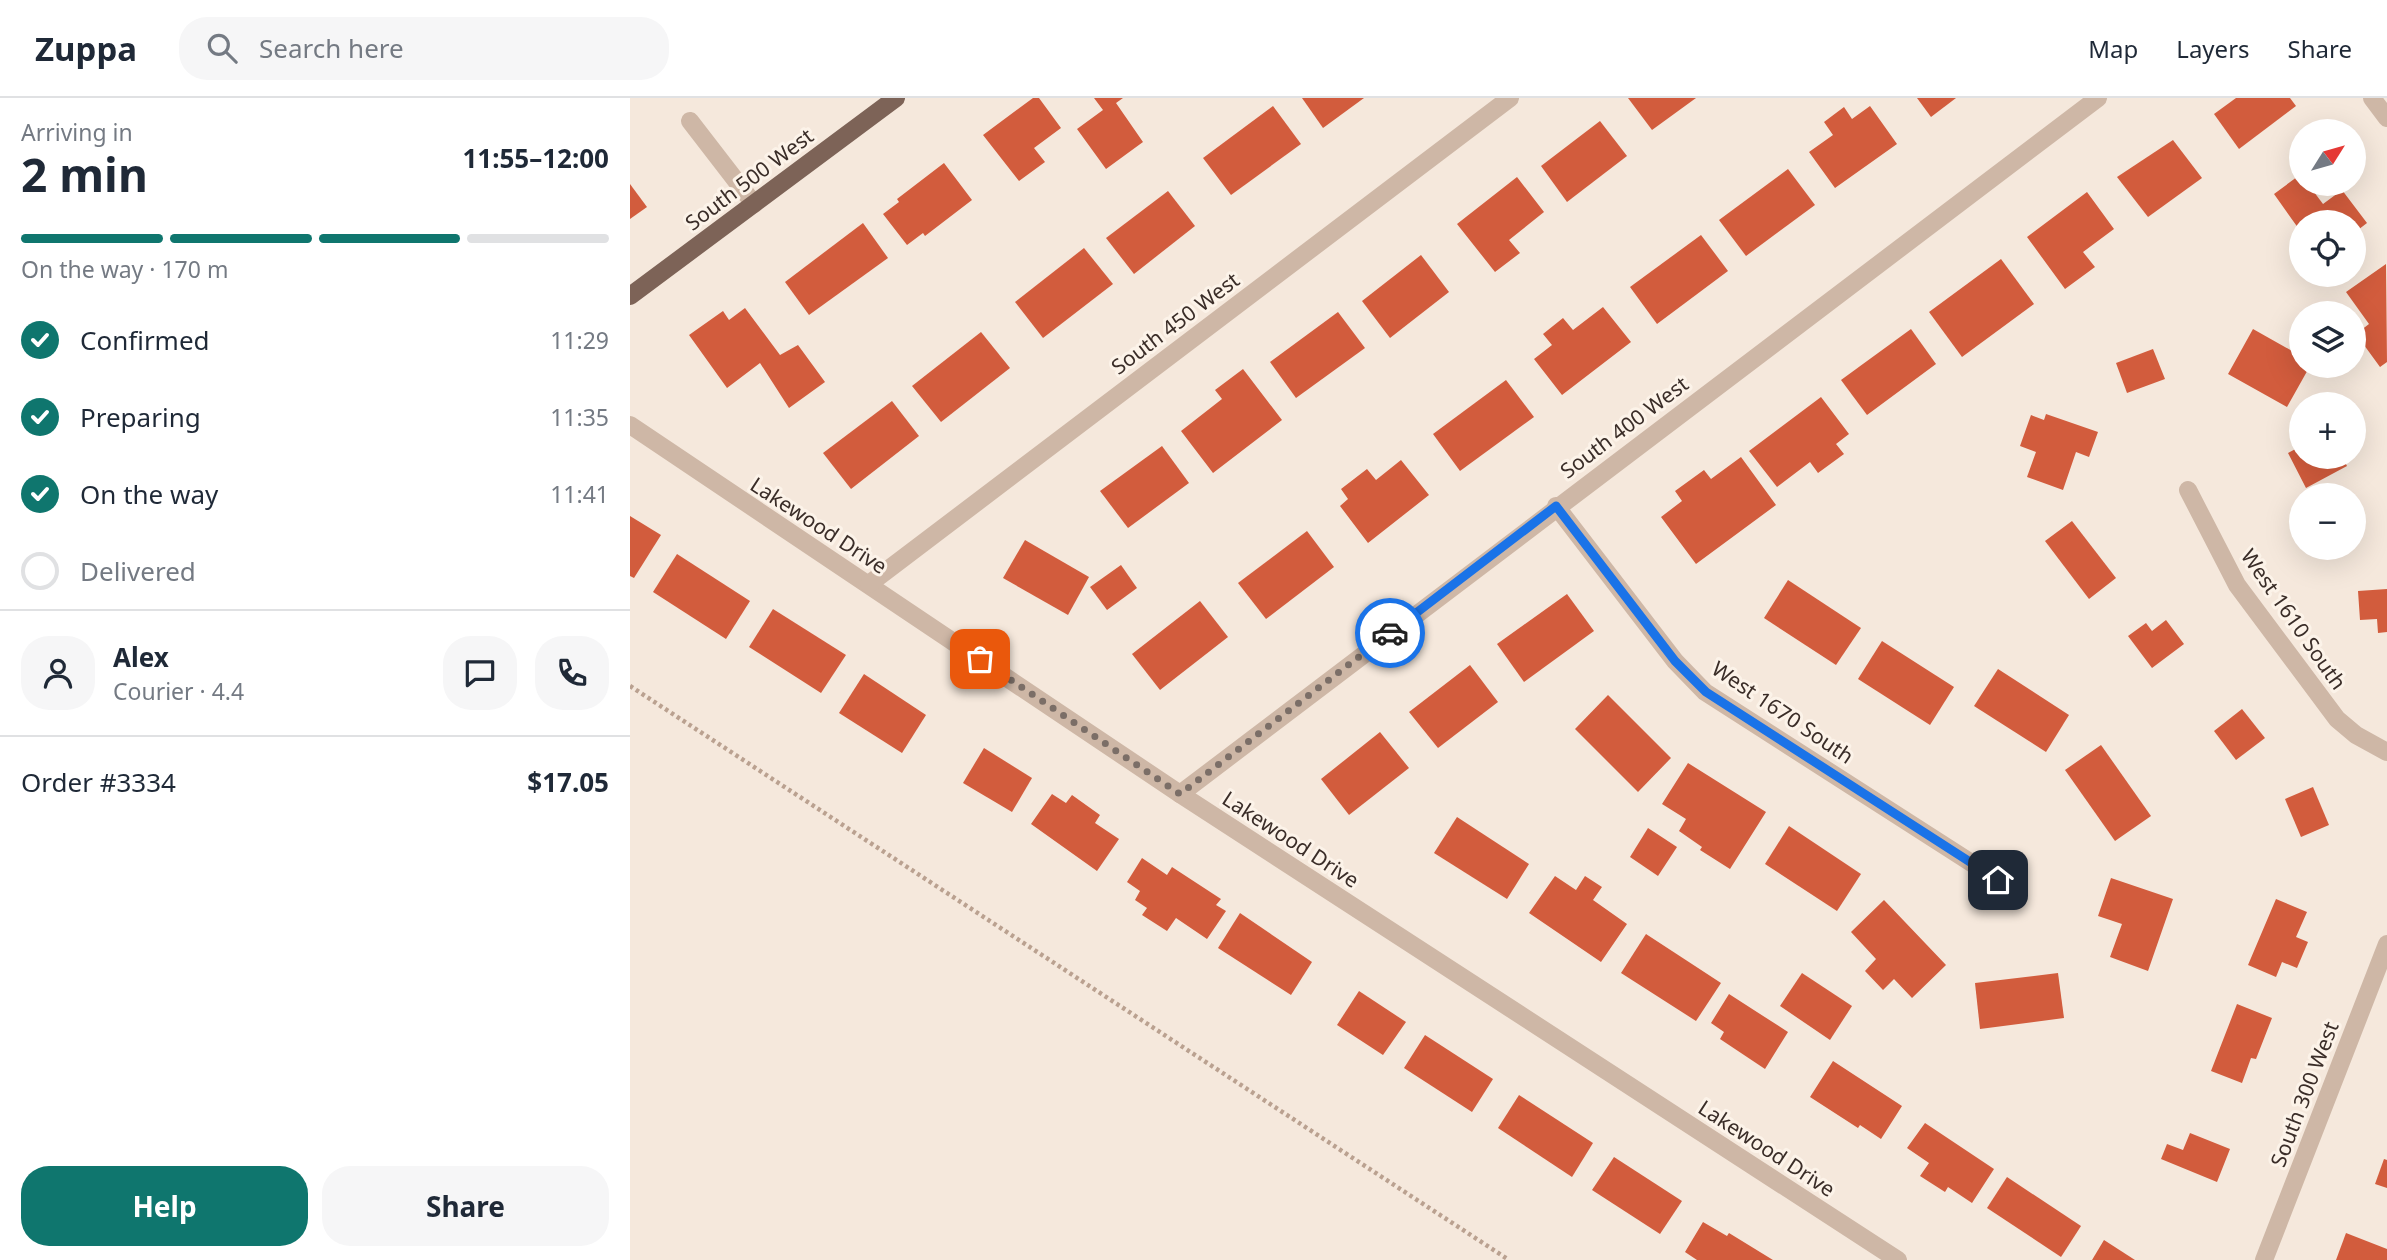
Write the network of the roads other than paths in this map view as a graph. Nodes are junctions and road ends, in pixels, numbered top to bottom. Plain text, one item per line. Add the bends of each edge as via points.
1 (896, 98) edge
2 (1510, 98) edge
3 (2098, 98) edge
4 (2372, 98) edge
5 (2387, 118) edge
6 (690, 121) dead end
7 (754, 204) junction
8 (630, 296) edge
9 (630, 425) edge
10 (2188, 490) dead end
11 (1556, 506) junction
12 (869, 584) junction
13 (2387, 752) edge
14 (1180, 794) junction
15 (1998, 880) dead end
16 (2387, 944) edge
17 (1898, 1260) edge
18 (2264, 1260) edge

1 - 7 main road, South 500 West
2 - 12 street, South 450 West
3 - 11 street, South 400 West
4 - 5 street
6 - 7 street
7 - 8 main road, South 500 West
9 - 12 street, Lakewood Drive
10 - 13 street, West 1610 South via 2237,585 2337,719
11 - 14 street, South 400 West
11 - 15 street, West 1670 South via 1675,661 1706,692
12 - 14 street, Lakewood Drive
14 - 17 street, Lakewood Drive
16 - 18 street, South 300 West

